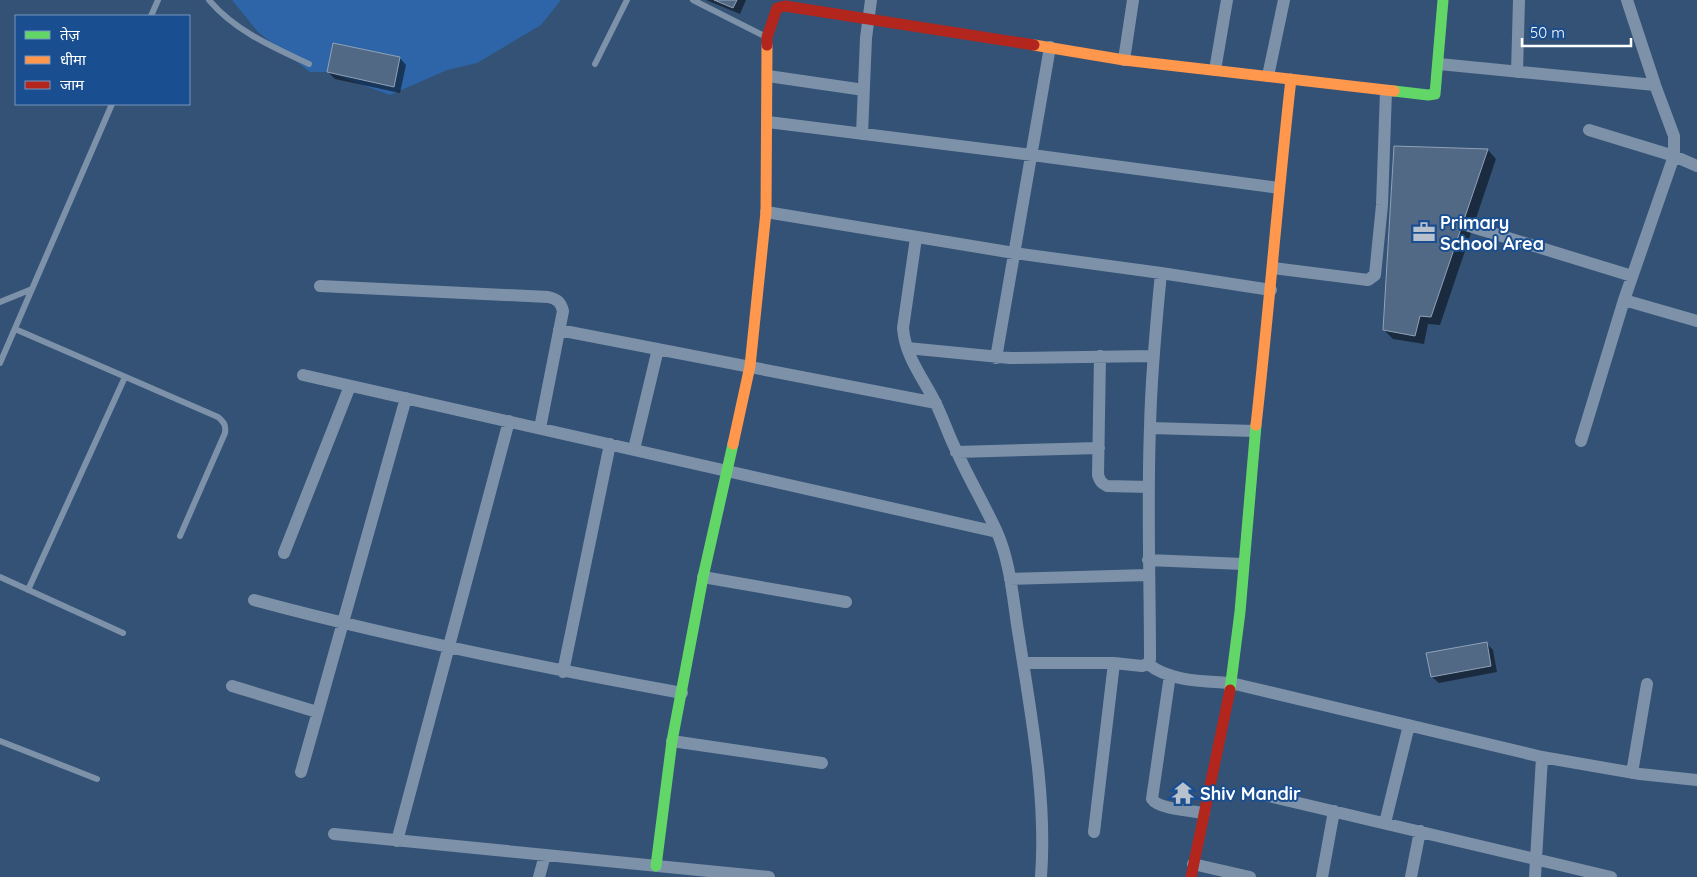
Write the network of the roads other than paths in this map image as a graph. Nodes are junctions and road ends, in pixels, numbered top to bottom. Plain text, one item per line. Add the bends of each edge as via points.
1 (158, 0) edge
2 (209, 0) edge
3 (627, 0) edge
4 (693, 0) edge
5 (871, 0) edge
6 (1133, 0) edge
7 (1227, 0) edge
8 (1284, 0) edge
9 (1443, 0) edge
10 (1519, 0) edge
11 (1627, 0) edge
12 (151, 15) edge
13 (868, 19) junction
14 (767, 37) junction
15 (1050, 47) junction
16 (1124, 60) junction
17 (309, 64) dead end
18 (595, 64) dead end
19 (1439, 64) junction
20 (1216, 70) junction
21 (1517, 72) junction
22 (768, 76) junction
23 (1268, 76) junction
24 (1291, 80) junction
25 (1655, 84) junction
26 (864, 90) junction
27 (1386, 91) junction
28 (112, 105) edge
29 (768, 122) junction
30 (1589, 130) dead end
31 (862, 134) junction
32 (1032, 155) junction
33 (1674, 156) junction
34 (1697, 166) edge
35 (1278, 188) junction
36 (766, 212) junction
37 (1466, 224) dead end
38 (916, 238) junction
39 (1014, 253) junction
40 (1273, 268) junction
41 (1161, 273) junction
42 (1632, 276) junction
43 (320, 286) dead end
44 (32, 289) junction
45 (1271, 290) junction
46 (1624, 300) junction
47 (0, 302) edge
48 (1697, 321) edge
49 (15, 329) junction
50 (559, 330) junction
51 (907, 348) junction
52 (658, 349) junction
53 (1100, 356) junction
54 (1153, 356) junction
55 (996, 358) junction
56 (0, 363) edge
57 (750, 366) junction
58 (303, 375) dead end
59 (125, 377) junction
60 (350, 386) junction
61 (406, 398) junction
62 (936, 403) junction
63 (509, 421) junction
64 (540, 428) junction
65 (1150, 428) junction
66 (1255, 431) junction
67 (1580, 441) dead end
68 (610, 444) junction
69 (1099, 448) junction
70 (634, 450) junction
71 (956, 452) junction
72 (726, 470) junction
73 (1149, 487) junction
74 (997, 532) junction
75 (180, 536) dead end
76 (284, 553) dead end
77 (1148, 560) junction
78 (1243, 564) junction
79 (1148, 575) junction
80 (0, 577) edge
81 (704, 577) junction
82 (1010, 579) junction
83 (28, 590) junction
84 (254, 600) dead end
85 (846, 602) dead end
86 (341, 623) junction
87 (123, 633) dead end
88 (449, 647) junction
89 (1024, 663) junction
90 (1114, 663) junction
91 (1148, 664) junction
92 (563, 672) junction
93 (1170, 675) junction
94 (1231, 683) junction
95 (1648, 684) dead end
96 (232, 686) dead end
97 (682, 693) junction
98 (317, 712) junction
99 (1409, 725) junction
100 (0, 741) edge
101 (672, 741) junction
102 (1542, 757) junction
103 (822, 763) dead end
104 (301, 772) dead end
105 (1632, 773) junction
106 (97, 779) dead end
107 (1697, 780) edge
108 (1269, 796) dead end
109 (1334, 811) junction
110 (1204, 814) junction
111 (1385, 823) junction
112 (1420, 831) junction
113 (1094, 832) dead end
114 (334, 834) dead end
115 (397, 841) junction
116 (545, 855) junction
117 (1536, 860) junction
118 (1193, 864) junction
119 (656, 866) junction
120 (540, 877) edge
121 (769, 877) edge
122 (1041, 877) edge
123 (1191, 877) edge
124 (1250, 877) edge
125 (1322, 877) edge
126 (1411, 877) edge
127 (1535, 877) edge
128 (1611, 877) edge

1 - 12 lane
2 - 17 lane via 249,34
3 - 18 lane
4 - 14 lane
5 - 13 street
6 - 16 street
7 - 20 street
8 - 23 street
9 - 19 street
10 - 21 street
11 - 25 street
13 - 14 street via 780,6 775,11
13 - 15 street
13 - 26 street
14 - 22 street
15 - 16 street
15 - 32 street
16 - 20 street
19 - 21 street
19 - 27 street via 1435,94
20 - 23 street
21 - 25 street
22 - 26 street
22 - 29 street
23 - 24 street
24 - 27 street
24 - 35 street
25 - 33 street via 1674,136
26 - 31 street
27 - 40 street via 1382,205 1374,277 1368,280
28 - 44 lane
29 - 31 street
29 - 36 street
30 - 33 street
31 - 32 street
32 - 35 street
32 - 39 street
33 - 34 street
33 - 42 street
35 - 40 street
36 - 38 street
36 - 57 street
37 - 42 street
38 - 39 street
38 - 51 street via 903,328
39 - 41 street
39 - 55 street
40 - 45 street
41 - 45 street
41 - 54 street
42 - 46 street
43 - 50 street via 548,297 562,305
44 - 47 lane
44 - 49 lane
45 - 66 street
46 - 48 street
46 - 67 street
49 - 56 lane
49 - 59 lane
50 - 52 street
50 - 64 street
51 - 55 street
51 - 62 street
52 - 57 street
52 - 70 street
53 - 54 street
53 - 55 street
53 - 69 street
54 - 65 street
57 - 62 street
57 - 72 street
58 - 60 street
59 - 75 lane via 224,422 225,433
59 - 83 lane
60 - 61 street
60 - 76 street
61 - 63 street
61 - 86 street
62 - 71 street
63 - 64 street
63 - 88 street
64 - 68 street
65 - 66 street
65 - 73 street
66 - 78 street
68 - 70 street
68 - 92 street
69 - 71 street
69 - 73 street via 1098,475 1102,484
70 - 72 street
71 - 74 street
72 - 74 street
72 - 81 street
73 - 77 street
74 - 82 street
77 - 78 street
77 - 79 street
78 - 94 street
79 - 82 street
79 - 91 street
80 - 83 lane
81 - 85 street
81 - 97 street
82 - 89 street
83 - 87 lane
84 - 86 street
86 - 88 street
86 - 98 street
88 - 92 street
88 - 115 street
89 - 90 street
89 - 122 street via 1043,832
90 - 91 street
90 - 113 street
91 - 93 street
92 - 97 street
93 - 94 street
93 - 110 street via 1152,799 1161,806
94 - 99 street
94 - 110 street
95 - 105 street
96 - 98 street
97 - 101 street
98 - 104 street
99 - 102 street
99 - 111 street
100 - 106 lane
101 - 103 street
101 - 119 street
102 - 105 street
102 - 117 street
105 - 107 street
108 - 109 street
109 - 111 street
109 - 125 street
110 - 118 street
111 - 112 street
112 - 117 street
112 - 126 street
114 - 115 street
115 - 116 street
116 - 119 street
116 - 120 street
117 - 127 street
117 - 128 street
118 - 123 street
118 - 124 street
119 - 121 street

